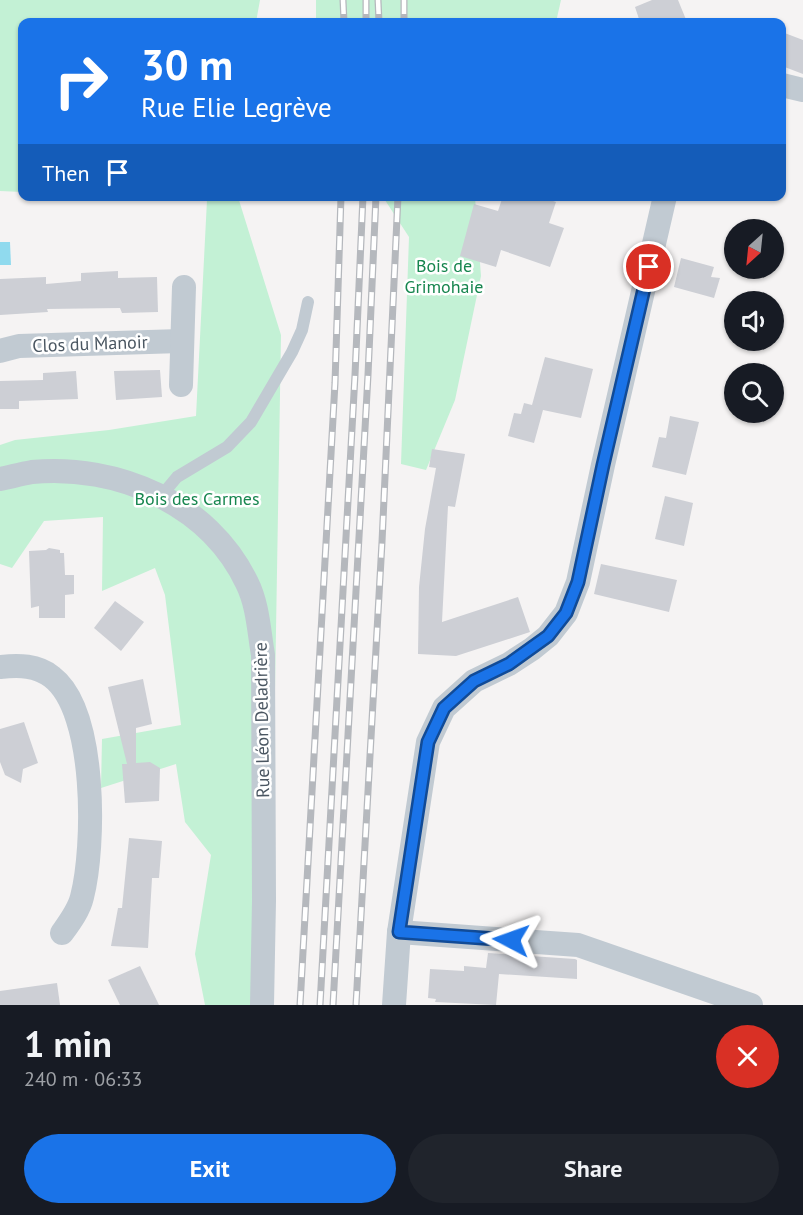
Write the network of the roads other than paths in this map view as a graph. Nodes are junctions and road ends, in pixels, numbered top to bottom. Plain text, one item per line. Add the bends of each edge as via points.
1 (786, 86) edge
2 (803, 90) edge
3 (664, 201) edge
4 (184, 287) dead end
5 (308, 302) dead end
6 (181, 341) junction
7 (0, 351) edge
8 (181, 385) dead end
9 (0, 479) edge
10 (162, 495) junction
11 (0, 667) edge
12 (399, 932) junction
13 (62, 933) dead end
14 (262, 1005) edge
15 (394, 1005) edge
16 (751, 1005) edge

1 - 2 street
3 - 12 street via 578,582 566,613 548,636 509,664 474,681 444,708 428,742
4 - 6 street
5 - 10 lane via 292,352 251,422 227,447 177,477
6 - 7 street, Clos du Manoir via 19,346
6 - 8 street
9 - 10 street, Rue Léon Deladrière via 32,472 75,472 125,481
10 - 14 street, Rue Léon Deladrière via 198,520 229,551 248,585 258,619 263,667
11 - 13 street via 32,667 53,678 69,695 79,721 86,763 90,849 82,898
12 - 15 street
12 - 16 street via 579,945

